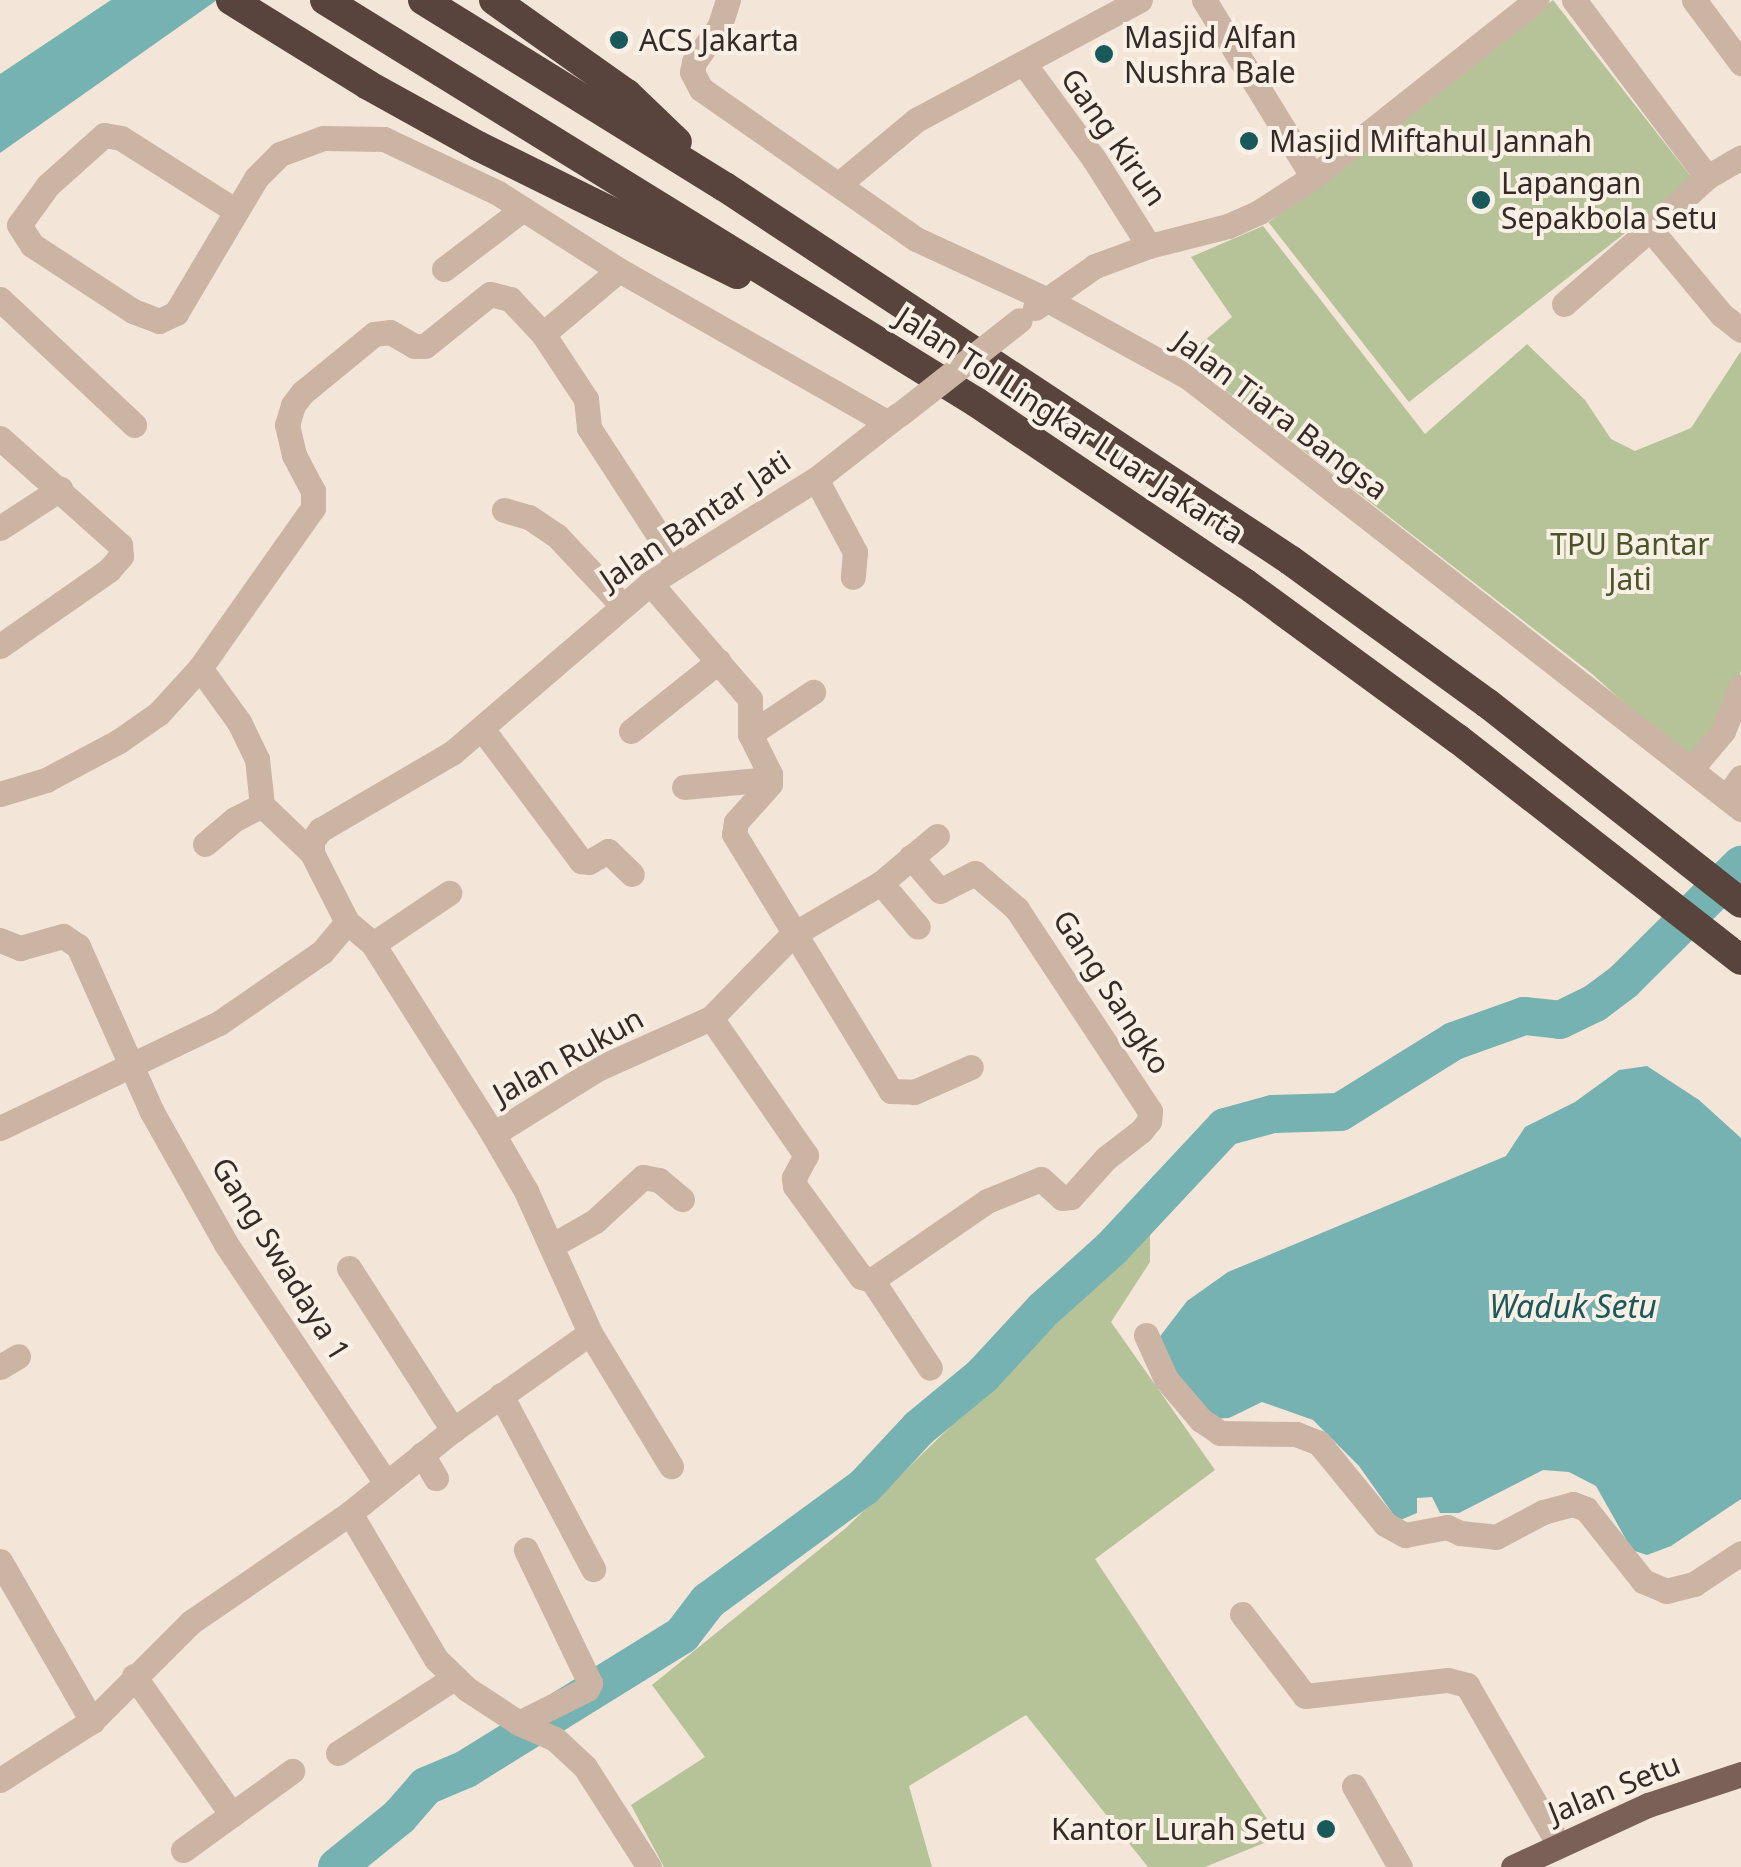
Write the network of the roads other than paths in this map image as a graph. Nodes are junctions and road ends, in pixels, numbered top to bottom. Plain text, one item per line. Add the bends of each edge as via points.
1 (231, 0) edge
2 (325, 0) edge
3 (423, 0) edge
4 (494, 0) edge
5 (728, 0) edge
6 (1140, 0) edge
7 (1204, 0) edge
8 (1536, 0) edge
9 (1574, 0) edge
10 (1694, 0) edge
11 (1741, 62) edge
12 (1025, 65) junction
13 (1741, 157) edge
14 (1313, 177) junction
15 (1707, 177) junction
16 (840, 184) junction
17 (725, 187) junction
18 (523, 209) junction
19 (236, 211) junction
20 (1650, 229) junction
21 (1149, 246) junction
22 (444, 269) dead end
23 (620, 270) junction
24 (1046, 298) junction
25 (0, 299) edge
26 (1564, 304) dead end
27 (1741, 330) edge
28 (543, 334) junction
29 (906, 358) junction
30 (894, 418) junction
31 (134, 425) dead end
32 (0, 438) edge
33 (816, 479) junction
34 (60, 489) junction
35 (504, 510) dead end
36 (0, 528) edge
37 (678, 565) junction
38 (853, 577) dead end
39 (650, 582) junction
40 (622, 606) junction
41 (0, 646) edge
42 (719, 661) junction
43 (200, 668) junction
44 (1741, 686) edge
45 (813, 692) dead end
46 (483, 730) junction
47 (631, 731) dead end
48 (750, 734) junction
49 (1691, 769) junction
50 (770, 779) junction
51 (684, 787) dead end
52 (0, 794) edge
53 (1736, 794) edge
54 (262, 805) junction
55 (937, 836) dead end
56 (205, 844) dead end
57 (312, 854) junction
58 (911, 857) junction
59 (632, 874) dead end
60 (881, 883) junction
61 (449, 893) dead end
62 (1741, 903) edge
63 (346, 922) junction
64 (918, 928) dead end
65 (792, 934) junction
66 (0, 940) edge
67 (373, 944) junction
68 (1741, 960) edge
69 (712, 1018) junction
70 (128, 1064) junction
71 (971, 1066) dead end
72 (0, 1128) edge
73 (494, 1134) junction
74 (682, 1199) dead end
75 (550, 1246) junction
76 (348, 1268) dead end
77 (872, 1280) junction
78 (590, 1333) junction
79 (1146, 1335) dead end
80 (930, 1368) dead end
81 (501, 1395) junction
82 (454, 1430) junction
83 (422, 1454) junction
84 (671, 1466) dead end
85 (436, 1478) dead end
86 (386, 1483) junction
87 (350, 1513) junction
88 (526, 1550) dead end
89 (1741, 1553) edge
90 (0, 1561) edge
91 (593, 1569) dead end
92 (1242, 1614) dead end
93 (134, 1676) junction
94 (454, 1678) junction
95 (92, 1721) junction
96 (523, 1724) junction
97 (338, 1753) dead end
98 (292, 1772) dead end
99 (1741, 1774) edge
100 (0, 1780) edge
101 (1354, 1786) dead end
102 (232, 1815) junction
103 (1558, 1845) junction
104 (183, 1850) dead end
105 (649, 1867) edge
106 (1400, 1867) edge
107 (1513, 1867) edge

1 - 29 highway via 478,146
2 - 29 highway, Jalan Tol Lingkar Luar Jakarta
3 - 17 highway, Jalan Tol Lingkar Luar Jakarta
4 - 17 highway via 627,94
5 - 16 street, Jalan Tiara Bangsa via 719,27 694,62 701,88
6 - 12 street
7 - 14 street
8 - 14 street, Jalan Bantar Jati
9 - 15 street
10 - 11 street
12 - 16 street via 916,120
12 - 21 street, Gang Kirun
13 - 15 street
14 - 21 street, Jalan Bantar Jati via 1228,226
15 - 20 street
16 - 24 street, Jalan Tiara Bangsa via 916,239
17 - 62 highway, Jalan Tol Lingkar Luar Jakarta via 1290,560
18 - 19 street via 381,138 346,135 298,145 265,166
18 - 22 street
18 - 23 street
19 - 19 street via 121,138 104,134 48,184 19,225 32,246 158,321 176,312
20 - 26 street
20 - 27 street
21 - 24 street, Jalan Bantar Jati via 1081,273
23 - 28 street
23 - 30 street
24 - 30 street, Jalan Bantar Jati, bridge
24 - 49 street, Jalan Tiara Bangsa via 1188,377
25 - 31 street
28 - 37 street via 586,399 593,434
28 - 43 street via 517,304 496,292 425,346 390,332 374,334 302,393 287,425 313,491 313,508
29 - 68 highway, Jalan Tol Lingkar Luar Jakarta via 1246,584
30 - 33 street, Jalan Bantar Jati
32 - 34 street
33 - 37 street, Jalan Bantar Jati
33 - 38 street via 855,552
34 - 36 street
34 - 41 street via 120,546 121,556
35 - 40 street via 557,536
37 - 39 street, Jalan Bantar Jati
39 - 40 street, Jalan Bantar Jati
39 - 42 street
40 - 46 street, Jalan Bantar Jati
42 - 47 street
42 - 48 street via 750,699
43 - 52 street via 119,741 46,780
43 - 54 street via 240,722 257,759
44 - 49 street via 1723,731
45 - 48 street
46 - 57 street, Jalan Bantar Jati via 417,776 328,824 315,836
46 - 59 street via 580,861 608,851
48 - 50 street
49 - 53 street, Jalan Tiara Bangsa
50 - 51 street
50 - 65 street via 733,830
54 - 56 street
54 - 57 street
55 - 58 street, Jalan Rukun
57 - 63 street
58 - 60 street, Jalan Rukun
58 - 77 street, Gang Sangko via 940,891 975,873 1017,909 1151,1115 1071,1197 1062,1198 1041,1179 987,1201
60 - 64 street
60 - 65 street, Jalan Rukun
61 - 67 street
63 - 67 street
63 - 70 street via 322,952 242,1009
65 - 69 street, Jalan Rukun
65 - 71 street via 891,1091 914,1092
66 - 70 street, Gang Swadaya 1 via 20,948 57,936 74,941
67 - 73 street
69 - 73 street, Jalan Rukun via 598,1069
69 - 77 street via 806,1156 795,1186 856,1273
70 - 72 street
70 - 86 street, Gang Swadaya 1 via 226,1244
73 - 75 street, Jalan Rukun
74 - 75 street via 643,1176 595,1220
75 - 78 street, Jalan Rukun
76 - 82 street
77 - 80 street
78 - 81 street
78 - 84 street, Jalan Rukun
79 - 89 street via 1166,1378 1201,1420 1220,1433 1296,1434 1320,1443 1386,1524 1405,1535 1447,1527 1496,1537 1573,1504 1586,1509 1643,1581 1666,1590 1694,1584
81 - 82 street
81 - 91 street
82 - 83 street
83 - 85 street
83 - 86 street
86 - 87 street
87 - 93 street via 191,1622
87 - 94 street
88 - 96 street via 590,1682
90 - 95 street
92 - 103 street via 1304,1696 1448,1680 1467,1685
93 - 95 street
93 - 102 street
94 - 96 street
94 - 97 street
95 - 100 street
96 - 105 street via 585,1766
98 - 102 street
99 - 103 main road, Jalan Setu
101 - 106 street
102 - 104 street
103 - 107 main road, Jalan Setu

